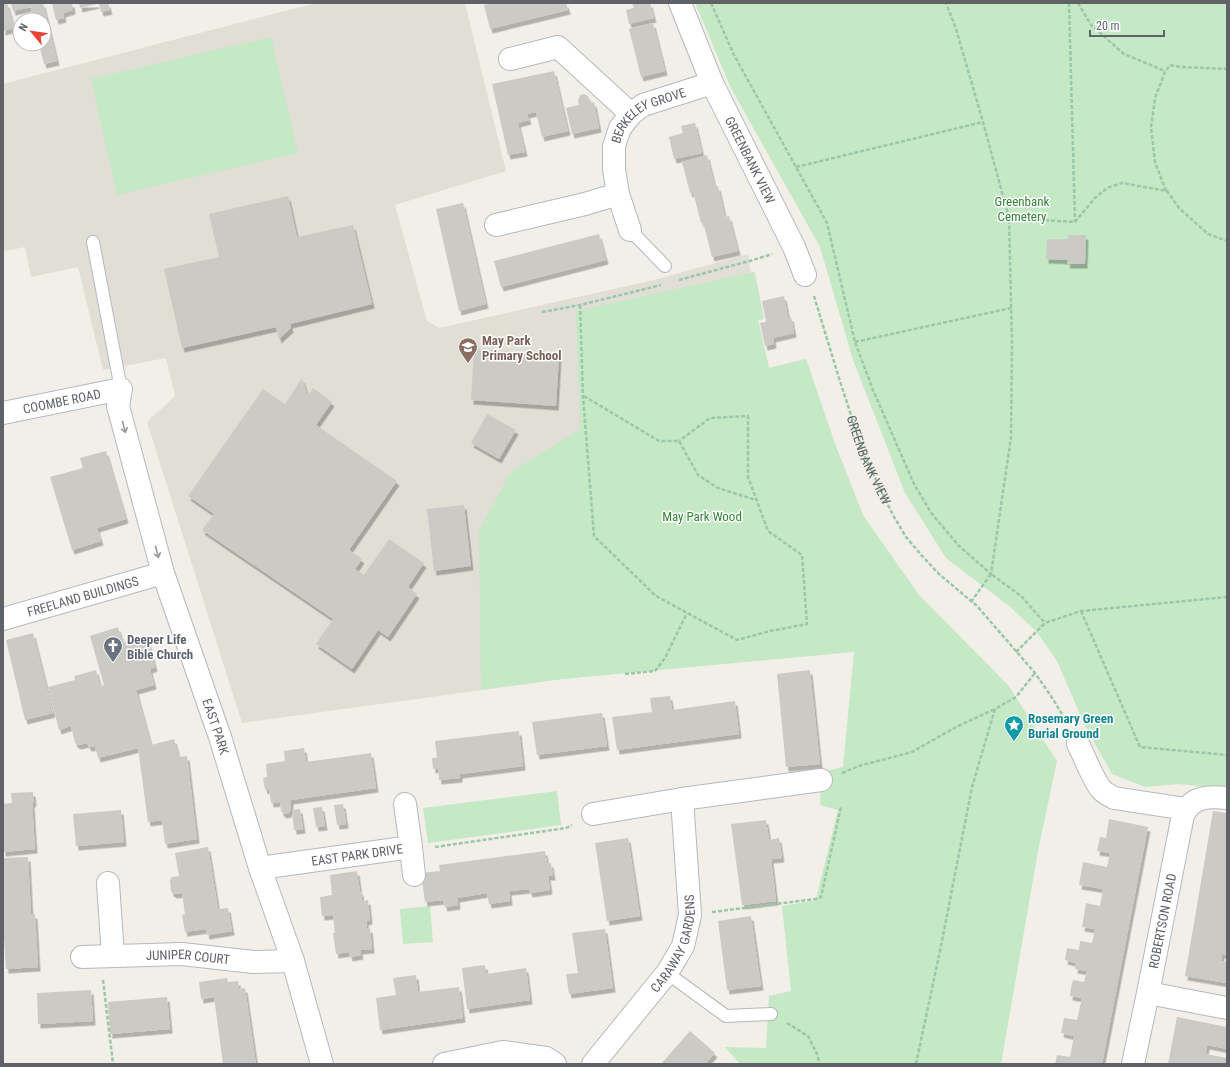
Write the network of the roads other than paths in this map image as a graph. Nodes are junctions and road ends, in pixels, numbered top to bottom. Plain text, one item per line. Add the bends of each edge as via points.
1 (680, 3) edge
2 (510, 59) dead end
3 (712, 83) junction
4 (631, 114) junction
5 (618, 194) junction
6 (496, 225) dead end
7 (630, 230) joint
8 (93, 242) dead end
9 (665, 266) dead end
10 (805, 275) road end
11 (121, 389) junction
12 (3, 413) edge
13 (163, 573) junction
14 (3, 619) edge
15 (1078, 744) road end
16 (821, 780) road end
17 (1221, 798) edge
18 (682, 799) junction
19 (406, 804) dead end
20 (1186, 809) junction
21 (592, 814) road end
22 (411, 849) junction
23 (260, 868) junction
24 (414, 875) dead end
25 (108, 883) dead end
26 (293, 961) junction
27 (667, 973) junction
28 (1148, 993) junction
29 (1227, 1008) edge
30 (771, 1014) road end
31 (322, 1064) edge
32 (444, 1064) edge
33 (555, 1064) edge
34 (593, 1064) edge
35 (1133, 1064) edge

1 - 3 street, GREENBANK VIEW
2 - 4 street via 558,47
3 - 4 street, BERKELEY GROVE via 656,100
3 - 10 street, GREENBANK VIEW via 794,247
4 - 5 street, BERKELEY GROVE via 620,128 614,146
5 - 6 street
5 - 7 street, BERKELEY GROVE
7 - 9 lane
8 - 11 lane
11 - 12 street, COOMBE ROAD
11 -> 13 street, EAST PARK via 118,406
13 - 14 street, FREELAND BUILDINGS
13 - 23 street, EAST PARK via 220,737
15 - 20 street via 1098,785 1109,795 1114,798
16 - 18 street
17 - 20 street via 1198,800
18 - 21 street
18 - 27 street, CARAWAY GARDENS via 690,915 683,946
19 - 22 street, EAST PARK DRIVE
20 - 28 street, ROBERTSON ROAD via 1179,829
22 - 23 street, EAST PARK DRIVE
22 - 24 street
23 - 26 street, EAST PARK
25 - 26 street, JUNIPER COURT via 98,956 182,954 253,962
26 - 31 street, EAST PARK
27 - 30 lane via 726,1016
27 - 34 street, CARAWAY GARDENS
28 - 29 street
28 - 35 street, ROBERTSON ROAD
32 - 33 street via 504,1052 546,1058

